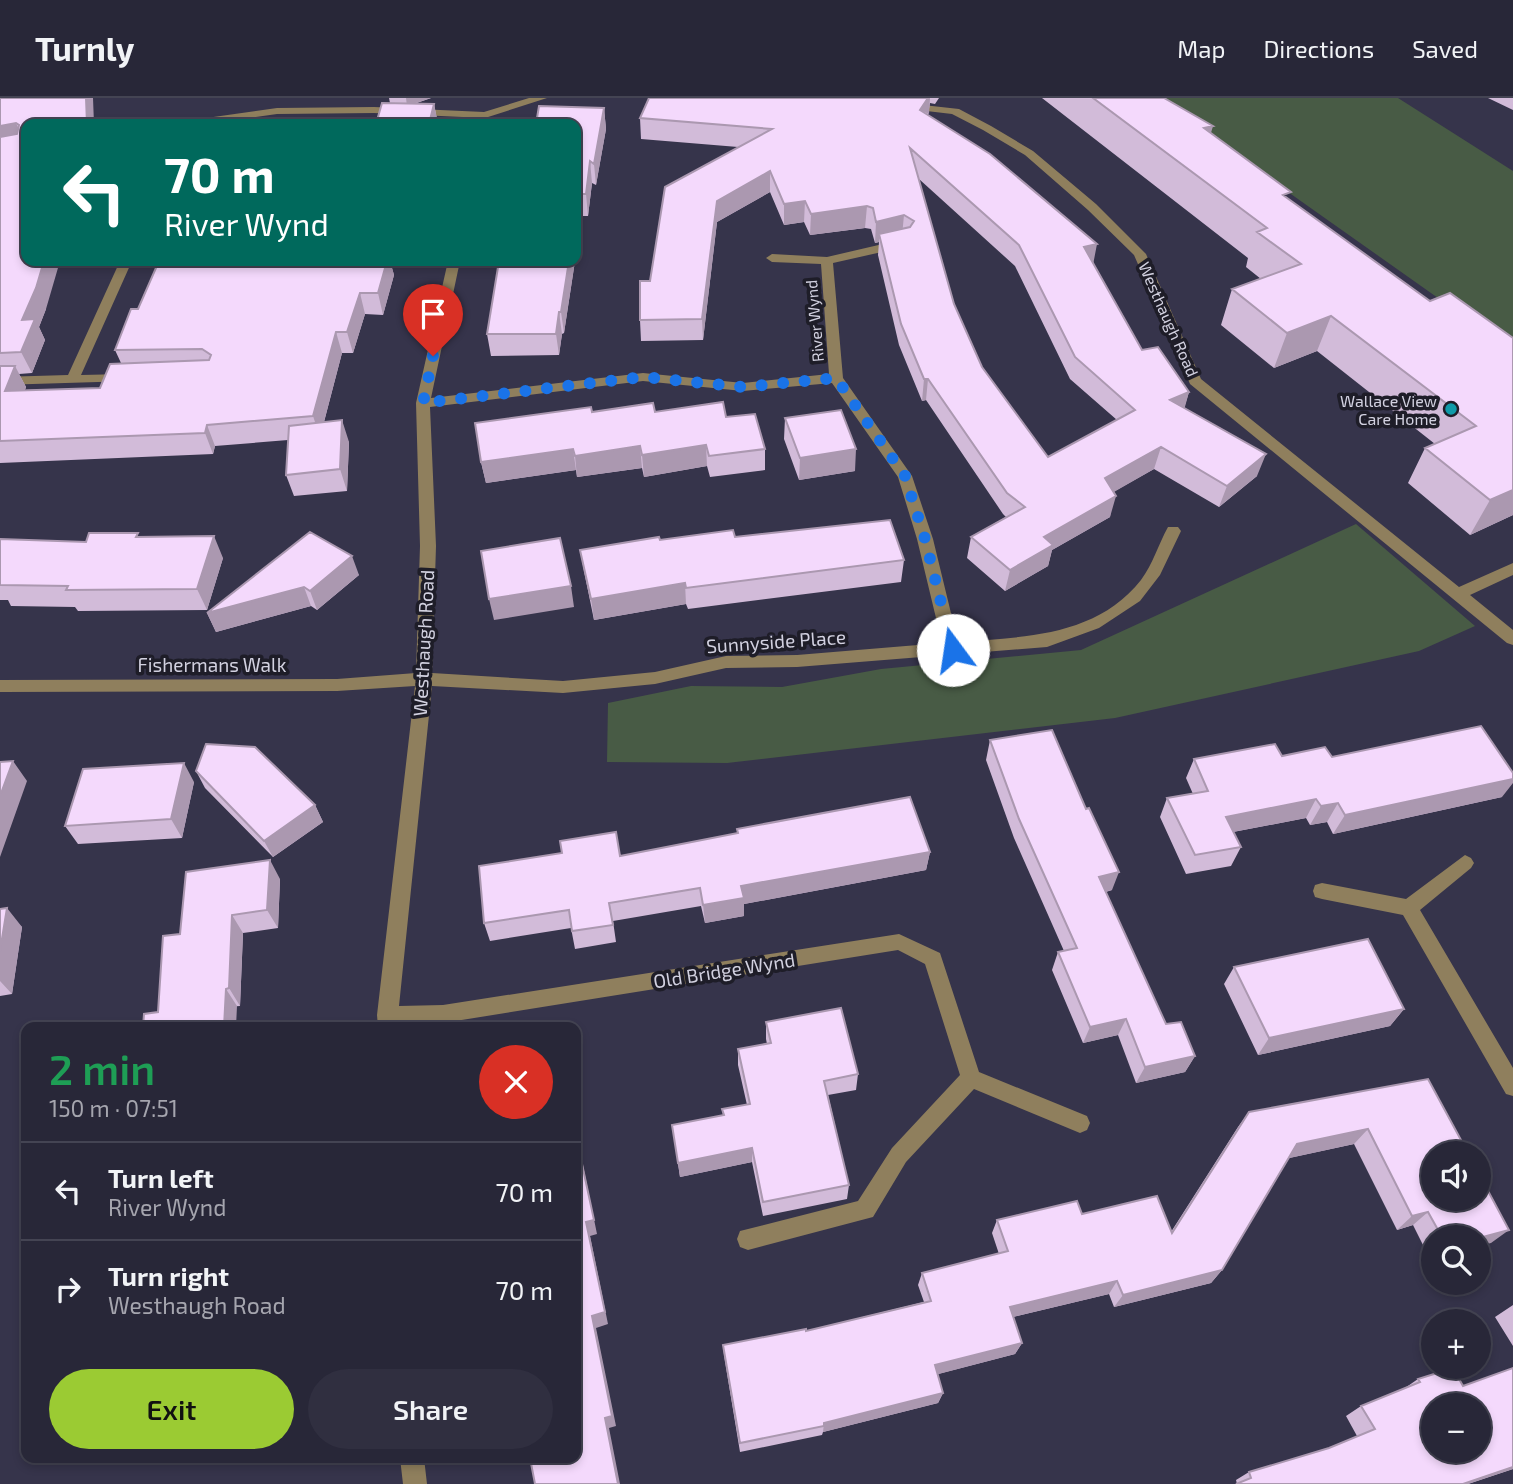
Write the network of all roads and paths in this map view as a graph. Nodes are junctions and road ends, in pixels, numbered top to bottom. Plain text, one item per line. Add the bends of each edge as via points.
1 (541, 98) edge
2 (891, 104) edge
3 (222, 119) edge
4 (484, 119) edge
5 (903, 243) edge
6 (772, 258) dead end
7 (827, 261) junction
8 (124, 266) edge
9 (453, 266) edge
10 (142, 377) edge
11 (73, 378) junction
12 (836, 378) junction
13 (0, 382) edge
14 (423, 403) junction
15 (1172, 531) dead end
16 (1513, 569) edge
17 (1458, 594) junction
18 (1513, 639) edge
19 (953, 650) junction
20 (424, 679) junction
21 (0, 686) edge
22 (1465, 863) dead end
23 (1322, 891) dead end
24 (1409, 908) junction
25 (387, 1021) edge
26 (971, 1077) junction
27 (1513, 1087) edge
28 (1080, 1123) dead end
29 (748, 1239) dead end
30 (413, 1463) edge
31 (415, 1484) edge

1 - 4 street
2 - 17 street, Westhaugh Road via 955,111 1029,153 1093,207 1140,254 1195,381
3 - 4 street via 277,111 374,110
5 - 7 street, River Wynd
6 - 7 street, River Wynd
7 - 12 street, River Wynd
8 - 11 street
9 - 14 street, Westhaugh Road
10 - 11 street
11 - 13 street
12 - 14 street, River Wynd via 743,387 643,377
12 - 19 street, River Wynd via 905,476
14 - 20 street, Westhaugh Road via 428,546
15 - 19 street, Sunnyside Place via 1154,573 1125,604 1086,629 1047,641
16 - 17 street
17 - 18 street, Westhaugh Road
19 - 20 street, Sunnyside Place via 726,662 655,678 563,687
20 - 21 street, Fishermans Walk via 337,685
20 - 25 street, Westhaugh Road
22 - 24 street
23 - 24 street
24 - 27 street
25 - 26 street, Old Bridge Wynd via 899,942 933,959
26 - 28 street
26 - 29 street via 899,1155 865,1210
30 - 31 street

